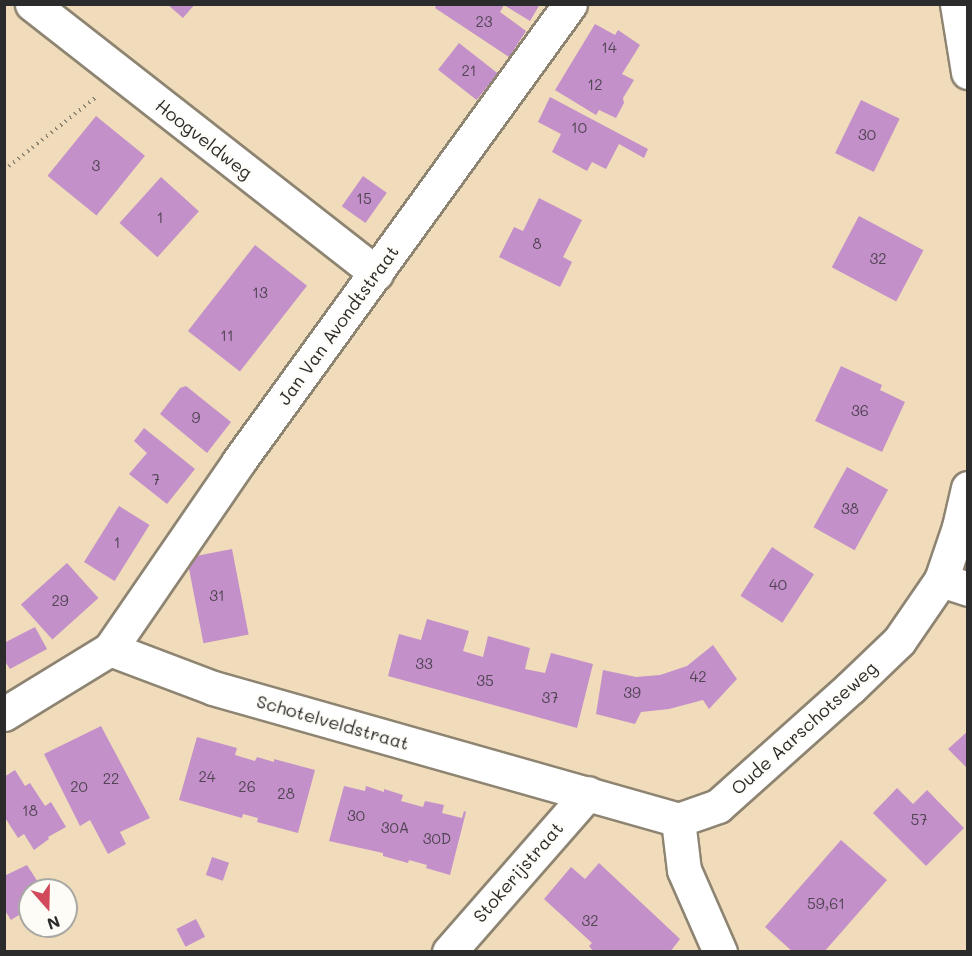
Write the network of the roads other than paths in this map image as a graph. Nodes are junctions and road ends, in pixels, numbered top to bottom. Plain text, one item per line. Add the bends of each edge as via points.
1 (32, 4) edge
2 (570, 4) edge
3 (957, 4) edge
4 (968, 72) edge
5 (376, 273) junction
6 (968, 488) edge
7 (954, 584) edge
8 (110, 650) junction
9 (4, 714) edge
10 (588, 793) junction
11 (678, 820) junction
12 (449, 951) edge
13 (720, 951) edge

1 - 5 street, Hoogveldweg
2 - 5 street, Jan Van Avondtstraat
3 - 4 street
5 - 8 street, Jan Van Avondtstraat via 239,461
6 - 7 street, Oude Aarschotseweg via 959,527
7 - 11 street, Oude Aarschotseweg via 850,688 718,806
8 - 9 street
8 - 10 street, Schotelveldstraat via 213,688
10 - 11 street, Schotelveldstraat
10 - 12 street, Stokerijstraat
11 - 13 street via 684,870

